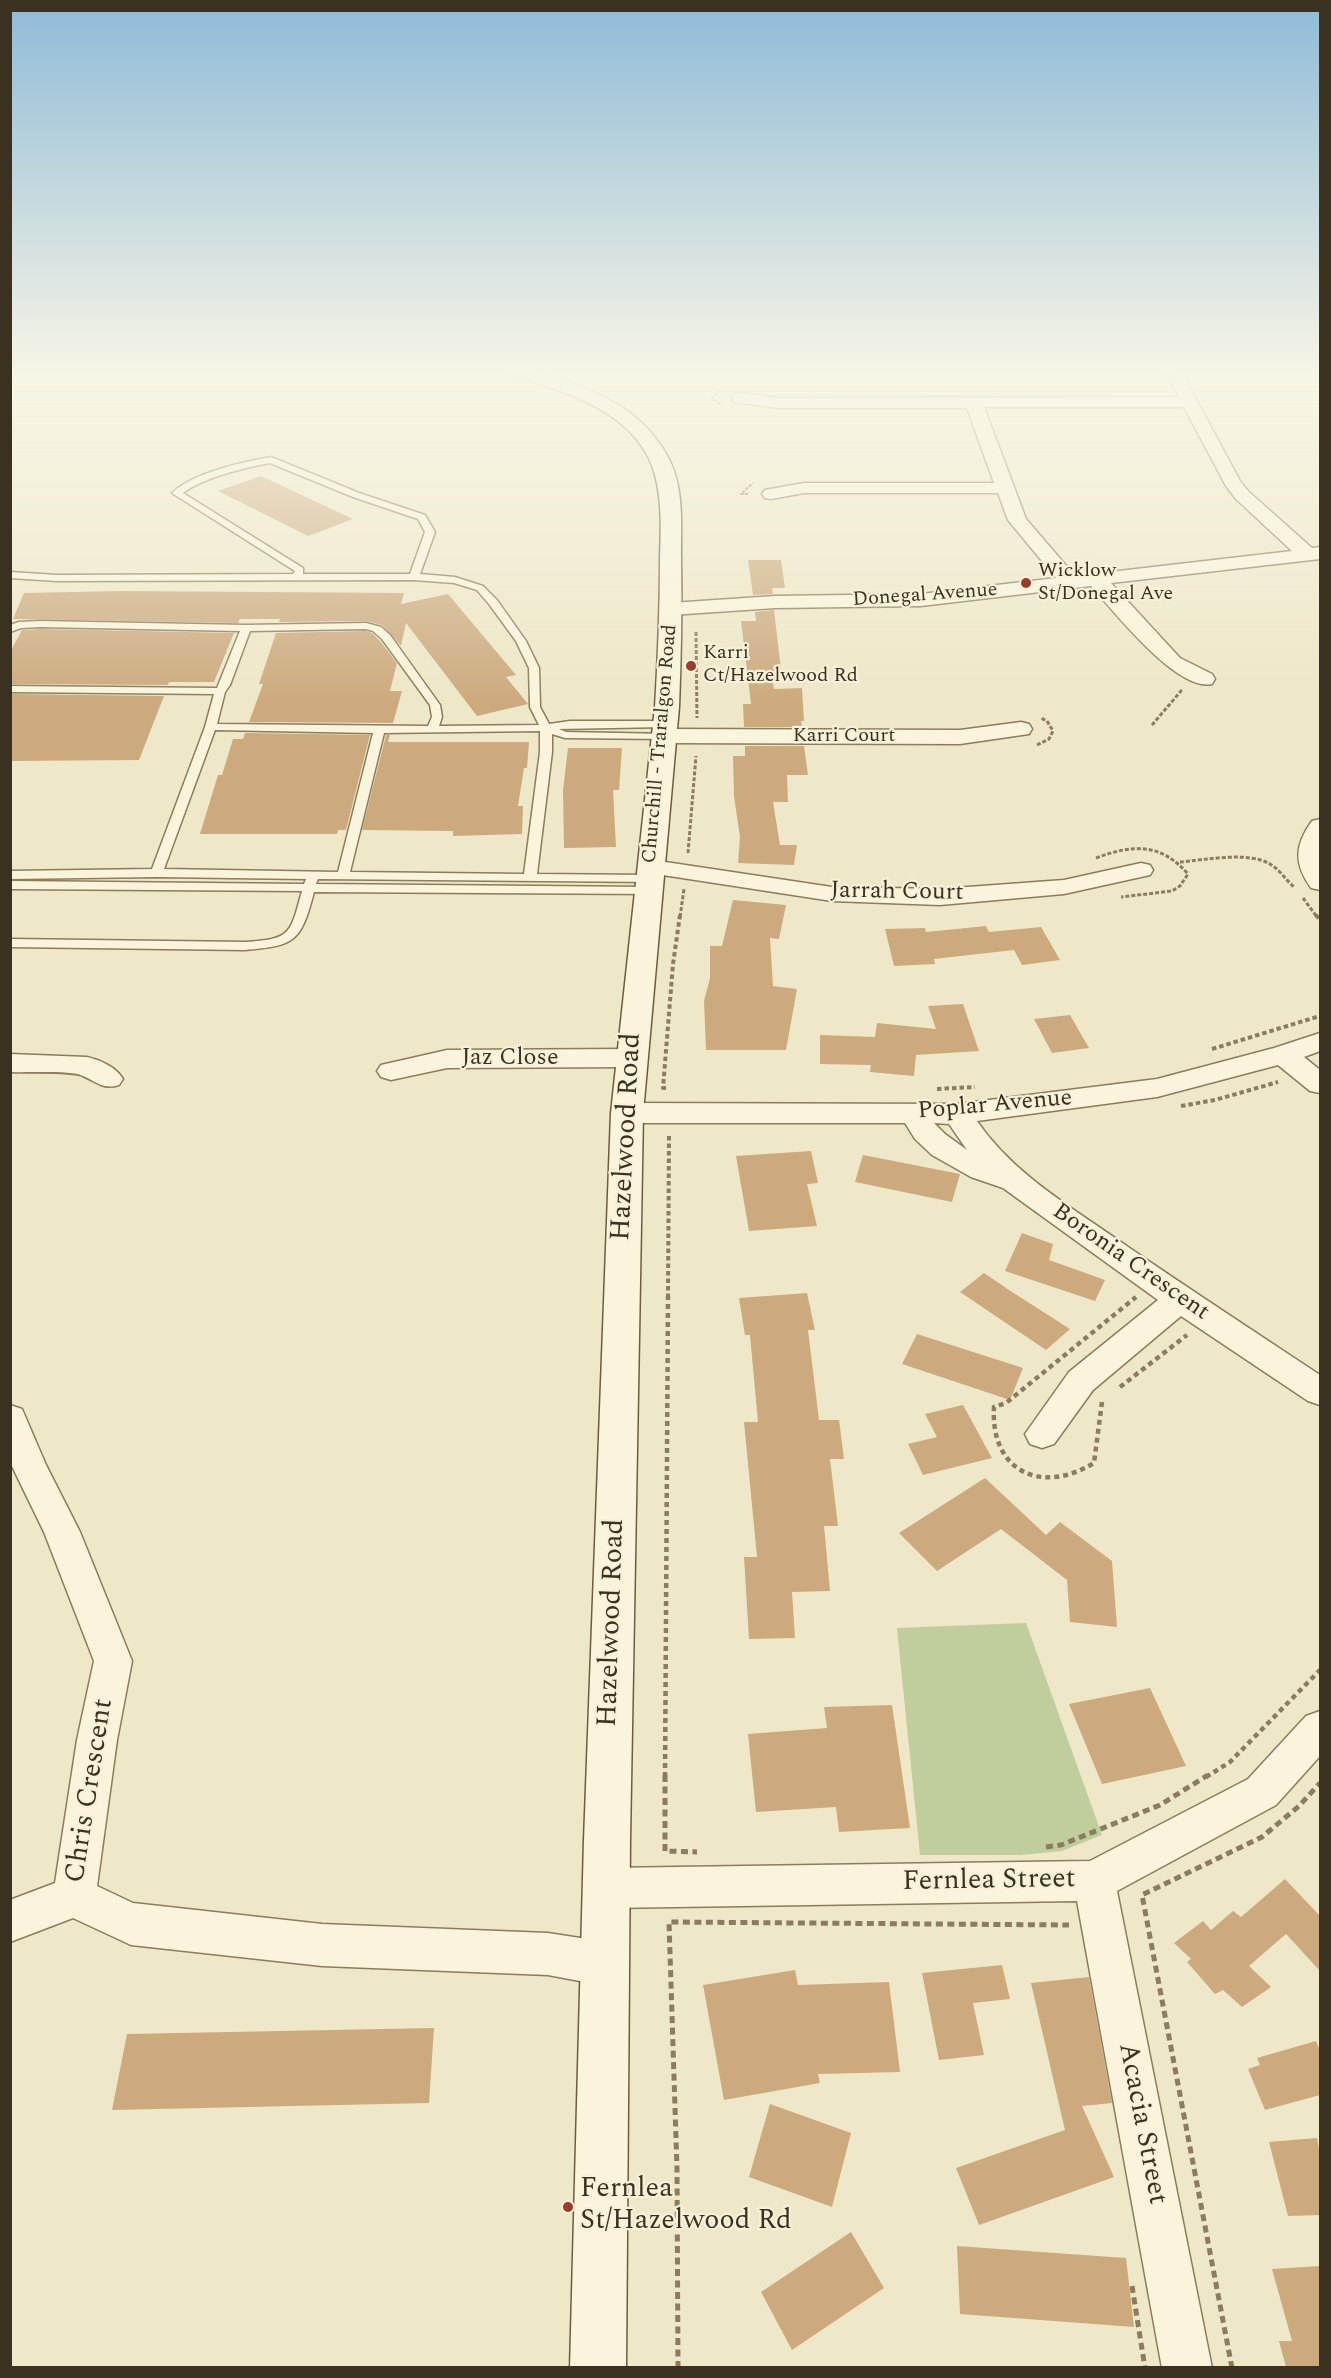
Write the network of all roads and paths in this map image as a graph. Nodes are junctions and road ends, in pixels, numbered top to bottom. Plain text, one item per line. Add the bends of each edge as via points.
1 (195, 482) edge
2 (326, 482) edge
3 (666, 482) edge
4 (1002, 482) edge
5 (1232, 482) edge
6 (1004, 488) junction
7 (771, 494) dead end
8 (1314, 554) edge
9 (10, 575) edge
10 (297, 577) junction
11 (414, 577) junction
12 (1096, 579) junction
13 (1070, 582) junction
14 (671, 603) junction
15 (246, 628) junction
16 (10, 629) edge
17 (1204, 679) dead end
18 (10, 689) edge
19 (220, 691) junction
20 (211, 727) junction
21 (546, 728) junction
22 (432, 729) junction
23 (379, 730) junction
24 (666, 730) junction
25 (1031, 730) junction
26 (697, 747) dead end
27 (1320, 826) edge
28 (688, 858) dead end
29 (1092, 860) dead end
30 (1179, 862) junction
31 (1141, 870) dead end
32 (157, 873) junction
33 (10, 874) edge
34 (530, 877) junction
35 (650, 879) junction
36 (350, 880) junction
37 (286, 881) junction
38 (311, 881) junction
39 (1320, 883) edge
40 (10, 885) edge
41 (685, 886) dead end
42 (1116, 897) dead end
43 (1320, 920) edge
44 (10, 943) edge
45 (1320, 1016) edge
46 (1320, 1042) edge
47 (1210, 1049) dead end
48 (1283, 1055) junction
49 (630, 1058) junction
50 (10, 1063) edge
51 (391, 1071) dead end
52 (109, 1078) dead end
53 (1320, 1084) edge
54 (976, 1087) dead end
55 (674, 1088) dead end
56 (933, 1089) dead end
57 (627, 1113) junction
58 (914, 1114) junction
59 (957, 1114) junction
60 (680, 1136) dead end
61 (1018, 1185) junction
62 (1180, 1299) junction
63 (1320, 1392) edge
64 (10, 1418) edge
65 (1042, 1434) dead end
66 (1320, 1670) edge
67 (1320, 1729) edge
68 (1320, 1783) edge
69 (1043, 1848) dead end
70 (701, 1852) dead end
71 (1094, 1881) junction
72 (608, 1888) junction
73 (74, 1897) junction
74 (10, 1921) edge
75 (1073, 1936) dead end
76 (606, 1964) junction
77 (1130, 2274) dead end
78 (598, 2367) edge
79 (678, 2367) edge
80 (1145, 2367) edge
81 (1187, 2367) edge
82 (1232, 2367) edge

1 - 10 lane via 177,493 300,570
2 - 11 lane via 422,517 430,532
3 - 14 main road
4 - 6 street
5 - 8 street via 1242,495
6 - 7 street via 804,488
6 - 13 street via 1023,529
8 - 12 street, Donegal Avenue
9 - 10 lane
10 - 11 lane
11 - 21 lane via 455,579 480,588 493,602 521,641 534,668 535,707
12 - 13 street, Donegal Avenue
12 - 17 street via 1173,662
13 - 14 street, Donegal Avenue via 921,600
14 - 24 main road, Churchill - Traralgon Road
15 - 16 lane via 40,624
15 - 19 lane
15 - 22 lane via 377,628 435,705 437,717
18 - 19 lane
19 - 20 lane
20 - 23 lane
20 - 32 lane
21 - 22 lane
21 - 24 lane via 565,735
21 - 34 lane
22 - 23 lane
23 - 36 lane
24 - 25 street, Karri Court via 960,737
24 - 35 main road, Churchill - Traralgon Road
25 - 25 path via 1047,721 1053,730 1049,739
26 - 28 path
27 - 39 street via 1308,861
29 - 30 path via 1137,847 1160,850
30 - 42 path via 1188,874 1172,891
30 - 43 path via 1246,858 1269,863
31 - 35 street, Jarrah Court via 1064,887 940,897 832,894
32 - 33 lane
32 - 37 lane
34 - 35 lane
34 - 36 lane
35 - 36 lane
35 - 49 main road, Hazelwood Road
36 - 38 lane
37 - 38 lane
37 - 40 lane
38 - 44 lane via 298,925 290,937 278,943
41 - 55 path via 673,964 663,1088
45 - 47 path
46 - 48 street, Poplar Avenue
48 - 53 street
48 - 59 street, Poplar Avenue via 1157,1088
49 - 51 street, Jaz Close via 447,1059
49 - 57 main road, Hazelwood Road
50 - 52 street via 87,1066
54 - 56 path
57 - 58 street, Poplar Avenue
57 - 72 main road, Hazelwood Road
58 - 59 street, Poplar Avenue
58 - 61 street via 927,1134 948,1150 981,1170
59 - 61 street, Boronia Crescent via 974,1139
60 - 70 path via 668,1136 665,1851
61 - 62 street, Boronia Crescent
62 - 63 street, Boronia Crescent
62 - 65 street via 1081,1381
64 - 73 street, Chris Crescent via 62,1532 114,1662 97,1740
66 - 69 path via 1230,1762 1160,1805 1061,1845
67 - 71 street, Fernlea Street via 1262,1792
68 - 82 path via 1262,1836 1142,1895
71 - 72 street, Fernlea Street
71 - 81 street, Acacia Street
72 - 76 main road, Hazelwood Road
73 - 74 street
73 - 76 street, Chris Crescent via 131,1924 322,1945 548,1954
75 - 79 path via 1071,1925 669,1922 677,2169
76 - 78 main road, Hazelwood Road
77 - 80 path

